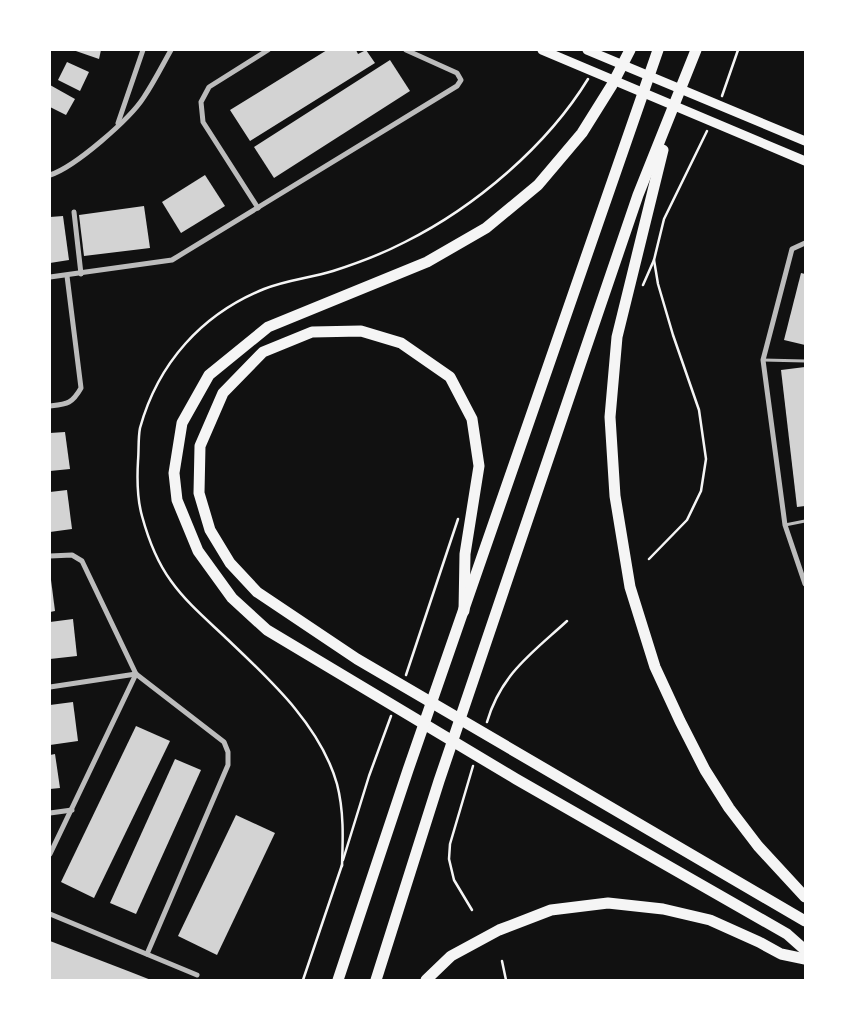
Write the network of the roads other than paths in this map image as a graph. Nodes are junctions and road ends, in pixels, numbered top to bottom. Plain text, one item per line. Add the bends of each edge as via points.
1 (144, 50) edge
2 (171, 50) edge
3 (268, 50) edge
4 (406, 50) edge
5 (542, 50) edge
6 (587, 50) edge
7 (630, 50) edge
8 (658, 50) edge
9 (696, 50) edge
10 (670, 116) junction
11 (118, 126) junction
12 (805, 141) edge
13 (805, 160) edge
14 (50, 174) edge
15 (258, 208) junction
16 (74, 212) dead end
17 (805, 243) edge
18 (81, 274) junction
19 (67, 276) junction
20 (50, 277) edge
21 (763, 360) junction
22 (805, 362) edge
23 (50, 406) edge
24 (805, 521) edge
25 (785, 525) junction
26 (50, 556) edge
27 (805, 584) edge
28 (464, 610) junction
29 (136, 674) junction
30 (50, 687) edge
31 (72, 810) junction
32 (50, 813) edge
33 (50, 854) edge
34 (805, 897) edge
35 (50, 914) edge
36 (805, 921) edge
37 (805, 950) edge
38 (148, 954) junction
39 (805, 959) edge
40 (197, 975) dead end
41 (338, 980) edge
42 (376, 980) edge
43 (426, 980) edge

1 - 11 street
2 - 11 street via 144,98
3 - 15 street via 208,86 201,102 202,122
4 - 15 street via 457,73 461,80 457,86
5 - 13 main road
6 - 12 main road
7 - 37 highway via 582,133 538,185 486,228 427,262 268,327 209,375 182,424 174,473 177,500 198,551 232,598 267,630 516,779 787,934
8 - 28 highway
9 - 10 highway
10 - 34 highway via 617,337 610,417 615,496 630,586 655,667 705,770 758,846
10 - 42 highway via 638,196 578,370 439,780
11 - 14 street via 79,159
15 - 18 street via 172,260
16 - 18 street
17 - 21 street via 792,249
18 - 19 street
19 - 20 street
19 - 23 street via 81,388 70,402
21 - 22 lane
21 - 25 street
24 - 25 lane
25 - 27 street
26 - 29 street via 72,555 82,561
28 - 36 highway via 466,554 479,466 472,419 450,377 401,343 361,330 312,332 264,352 223,393 200,446 199,493 210,530 230,562 257,592 357,659
28 - 41 highway
29 - 30 street
29 - 31 street
29 - 38 street via 224,742 228,752 228,765
31 - 32 street
31 - 33 street
35 - 38 street
38 - 40 street
39 - 43 highway via 781,954 710,920 663,909 608,903 551,910 499,930 451,956

